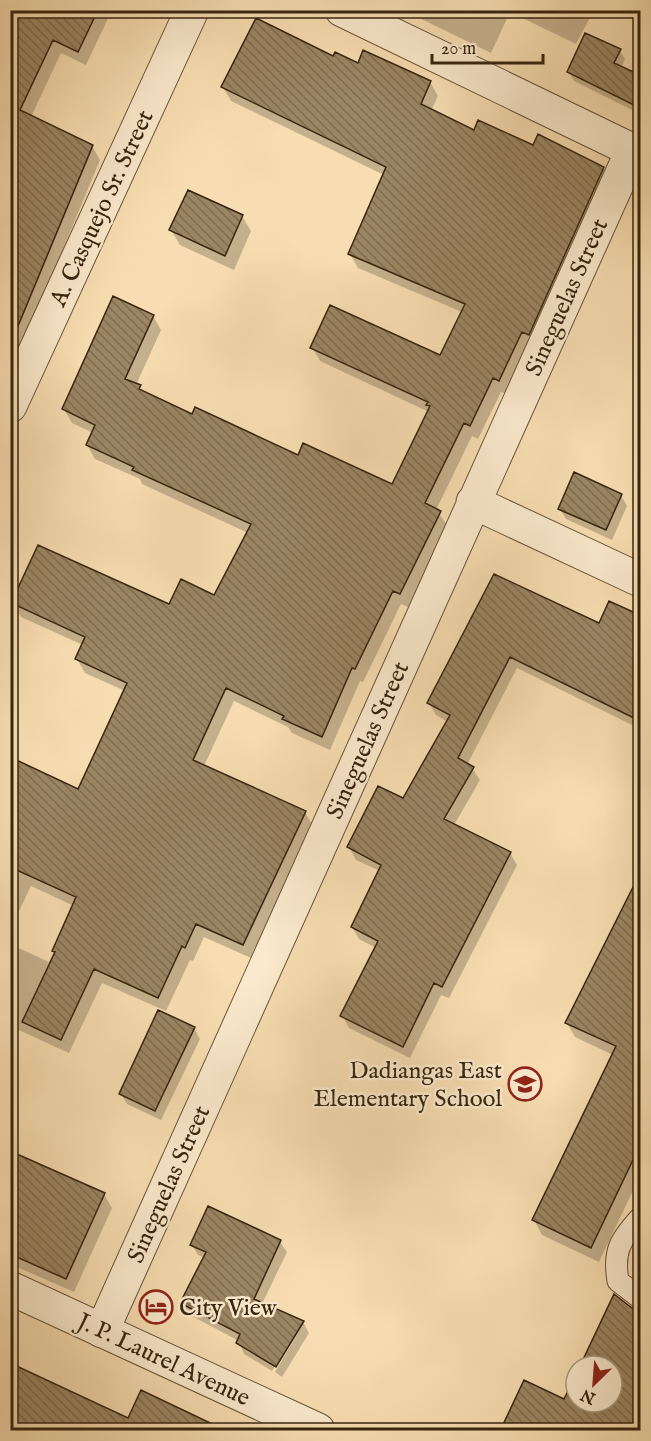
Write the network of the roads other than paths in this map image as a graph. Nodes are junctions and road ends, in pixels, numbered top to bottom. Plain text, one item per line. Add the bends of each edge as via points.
1 (192, 10) edge
2 (342, 10) edge
3 (636, 152) edge
4 (10, 406) edge
5 (473, 502) junction
6 (640, 580) edge
7 (640, 1218) edge
8 (10, 1288) edge
9 (640, 1298) edge
10 (102, 1331) junction
11 (318, 1431) edge

1 - 4 street, A. Casquejo Sr. Street
2 - 3 street
3 - 5 street, Sineguelas Street
5 - 6 street
5 - 10 street, Sineguelas Street
7 - 9 lane via 625,1235 614,1260 618,1281
8 - 10 street, J. P. Laurel Avenue
10 - 11 street, J. P. Laurel Avenue

